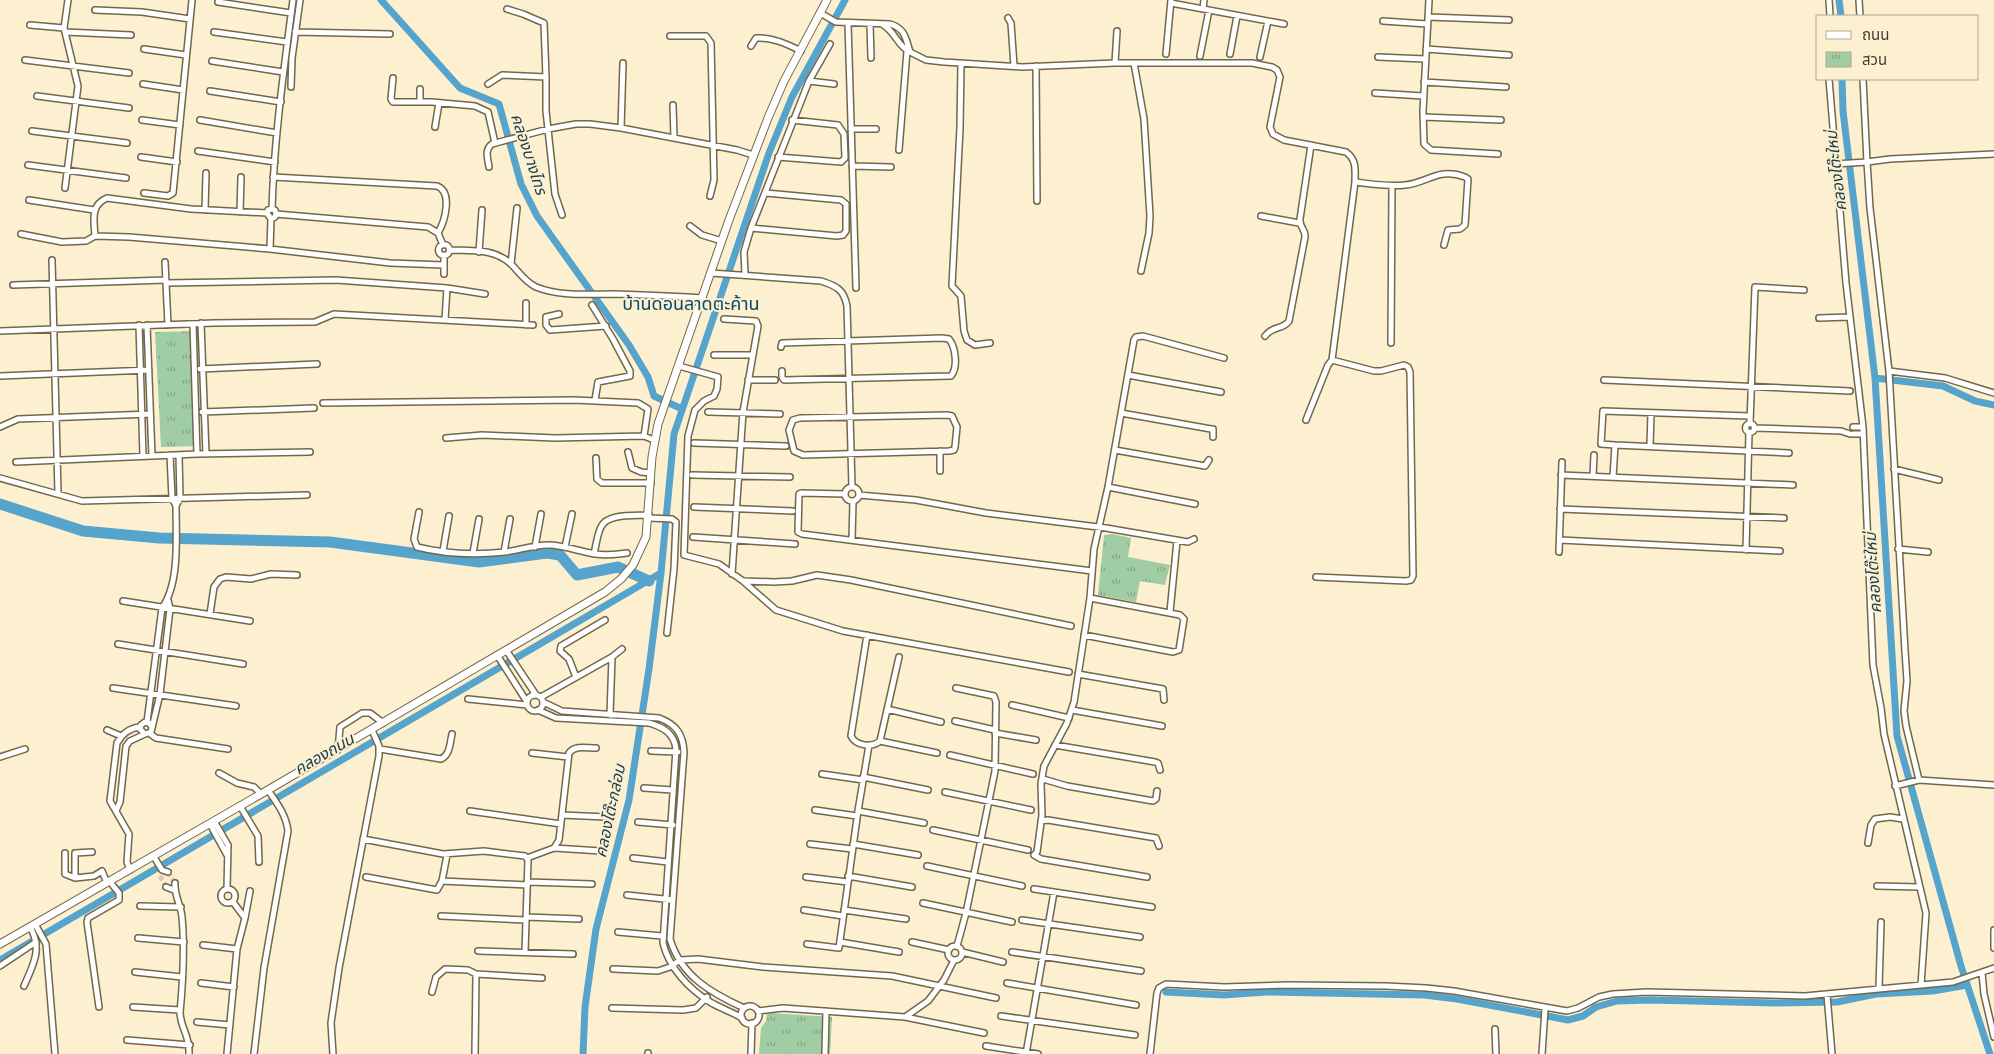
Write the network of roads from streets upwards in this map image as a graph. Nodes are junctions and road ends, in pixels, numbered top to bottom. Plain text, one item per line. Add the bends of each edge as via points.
1 (68, 0) edge
2 (192, 0) edge
3 (293, 0) edge
4 (300, 0) edge
5 (827, 0) edge
6 (1204, 0) edge
7 (1429, 0) edge
8 (1830, 0) edge
9 (1859, 0) edge
10 (218, 2) dead end
11 (1171, 2) edge
12 (507, 9) dead end
13 (95, 10) dead end
14 (1206, 10) junction
15 (291, 13) junction
16 (822, 15) junction
17 (1830, 15) edge
18 (1860, 15) edge
19 (1238, 16) junction
20 (1428, 17) junction
21 (1008, 18) dead end
22 (190, 19) junction
23 (1509, 20) dead end
24 (1268, 21) junction
25 (1384, 21) dead end
26 (848, 23) junction
27 (870, 24) junction
28 (881, 24) junction
29 (1284, 24) dead end
30 (1427, 24) junction
31 (30, 25) dead end
32 (65, 30) junction
33 (1116, 31) dead end
34 (214, 32) dead end
35 (296, 32) junction
36 (390, 34) dead end
37 (131, 35) dead end
38 (670, 36) dead end
39 (287, 42) junction
40 (830, 44) dead end
41 (751, 46) dead end
42 (144, 49) dead end
43 (1426, 49) junction
44 (801, 51) junction
45 (909, 52) junction
46 (1166, 54) dead end
47 (1230, 54) dead end
48 (186, 55) junction
49 (1509, 55) dead end
50 (1200, 56) dead end
51 (1260, 57) dead end
52 (1378, 57) dead end
53 (871, 58) dead end
54 (1425, 59) junction
55 (26, 60) dead end
56 (212, 61) dead end
57 (624, 63) dead end
58 (1115, 63) junction
59 (1134, 63) junction
60 (961, 64) junction
61 (74, 66) junction
62 (1014, 66) junction
63 (1036, 66) junction
64 (283, 72) junction
65 (129, 73) dead end
66 (546, 77) junction
67 (393, 78) dead end
68 (1829, 80) edge
69 (1863, 80) edge
70 (808, 81) junction
71 (1424, 82) junction
72 (143, 84) dead end
73 (488, 84) dead end
74 (834, 84) dead end
75 (291, 87) dead end
76 (1506, 87) dead end
77 (420, 88) dead end
78 (183, 90) junction
79 (210, 91) dead end
80 (1375, 92) dead end
81 (37, 96) dead end
82 (1424, 96) junction
83 (77, 102) junction
84 (281, 102) junction
85 (420, 102) junction
86 (439, 103) junction
87 (674, 105) dead end
88 (129, 108) dead end
89 (1423, 117) junction
90 (142, 120) dead end
91 (200, 120) dead end
92 (792, 120) junction
93 (1501, 120) dead end
94 (180, 125) junction
95 (436, 127) dead end
96 (621, 128) junction
97 (851, 128) junction
98 (548, 129) junction
99 (876, 129) dead end
100 (32, 131) dead end
101 (278, 133) junction
102 (72, 136) junction
103 (674, 138) junction
104 (127, 143) dead end
105 (497, 143) junction
106 (1311, 145) junction
107 (714, 146) junction
108 (899, 150) dead end
109 (198, 151) dead end
110 (1498, 154) dead end
111 (1994, 154) edge
112 (753, 155) junction
113 (141, 156) dead end
114 (778, 157) junction
115 (177, 162) junction
116 (275, 162) junction
117 (1864, 162) junction
118 (1835, 164) junction
119 (28, 165) dead end
120 (852, 166) junction
121 (489, 167) dead end
122 (890, 167) dead end
123 (67, 170) junction
124 (206, 173) dead end
125 (241, 177) dead end
126 (273, 177) junction
127 (126, 178) dead end
128 (1355, 182) junction
129 (1392, 186) junction
130 (65, 188) dead end
131 (144, 193) dead end
132 (766, 193) junction
133 (710, 196) dead end
134 (29, 200) dead end
135 (1037, 201) dead end
136 (517, 208) dead end
137 (272, 209) junction
138 (94, 210) junction
139 (206, 210) junction
140 (482, 210) dead end
141 (240, 212) junction
142 (267, 213) junction
143 (276, 214) junction
144 (562, 215) dead end
145 (1261, 216) dead end
146 (271, 218) junction
147 (1299, 224) junction
148 (690, 226) dead end
149 (751, 228) junction
150 (438, 233) junction
151 (21, 234) dead end
152 (95, 236) junction
153 (722, 241) junction
154 (443, 245) junction
155 (1444, 246) dead end
156 (270, 249) junction
157 (450, 250) junction
158 (479, 252) junction
159 (444, 255) junction
160 (52, 260) dead end
161 (165, 262) dead end
162 (511, 264) junction
163 (444, 265) junction
164 (1140, 271) dead end
165 (715, 273) junction
166 (444, 274) dead end
167 (745, 276) junction
168 (166, 282) junction
169 (52, 283) junction
170 (13, 285) dead end
171 (447, 288) junction
172 (856, 288) dead end
173 (1804, 290) dead end
174 (485, 294) dead end
175 (703, 298) junction
176 (526, 303) dead end
177 (592, 305) dead end
178 (559, 314) dead end
179 (1849, 317) junction
180 (1819, 318) dead end
181 (724, 319) dead end
182 (445, 320) junction
183 (201, 323) junction
184 (193, 324) junction
185 (139, 325) junction
186 (147, 325) junction
187 (168, 325) junction
188 (526, 325) junction
189 (533, 325) dead end
190 (606, 326) junction
191 (54, 329) junction
192 (0, 331) edge
193 (1266, 336) dead end
194 (848, 340) junction
195 (1391, 342) dead end
196 (990, 343) dead end
197 (781, 347) dead end
198 (714, 355) dead end
199 (752, 355) junction
200 (1224, 358) dead end
201 (1332, 360) junction
202 (317, 364) dead end
203 (680, 366) junction
204 (194, 369) junction
205 (202, 369) junction
206 (149, 370) junction
207 (140, 371) junction
208 (782, 371) dead end
209 (1889, 371) junction
210 (55, 374) junction
211 (0, 376) edge
212 (1128, 376) junction
213 (850, 378) junction
214 (748, 380) junction
215 (775, 380) dead end
216 (1604, 380) dead end
217 (1750, 386) junction
218 (1850, 391) dead end
219 (1221, 392) dead end
220 (1994, 393) edge
221 (595, 400) junction
222 (323, 403) dead end
223 (314, 408) dead end
224 (196, 412) junction
225 (204, 412) junction
226 (708, 412) dead end
227 (743, 412) junction
228 (1651, 412) junction
229 (1121, 413) junction
230 (150, 414) junction
231 (780, 414) dead end
232 (142, 415) junction
233 (56, 416) junction
234 (1749, 416) junction
235 (851, 417) junction
236 (1306, 420) dead end
237 (1750, 423) junction
238 (0, 427) edge
239 (1863, 427) junction
240 (1755, 428) junction
241 (1851, 431) junction
242 (1749, 432) junction
243 (1863, 434) junction
244 (644, 436) junction
245 (1213, 437) dead end
246 (446, 438) dead end
247 (654, 440) junction
248 (694, 443) dead end
249 (741, 444) junction
250 (1615, 445) junction
251 (786, 446) dead end
252 (1650, 446) junction
253 (1115, 450) junction
254 (940, 451) junction
255 (1748, 451) junction
256 (310, 452) dead end
257 (628, 452) dead end
258 (851, 453) junction
259 (1789, 453) dead end
260 (197, 454) junction
261 (206, 454) junction
262 (170, 455) junction
263 (179, 455) junction
264 (1594, 455) dead end
265 (144, 456) junction
266 (152, 456) junction
267 (596, 458) dead end
268 (57, 460) junction
269 (1210, 460) dead end
270 (16, 462) dead end
271 (1562, 462) dead end
272 (1894, 470) junction
273 (940, 471) dead end
274 (651, 473) junction
275 (692, 475) dead end
276 (1561, 475) junction
277 (739, 476) junction
278 (1593, 476) junction
279 (790, 477) dead end
280 (1613, 477) junction
281 (0, 478) edge
282 (1939, 480) dead end
283 (650, 483) junction
284 (1748, 484) junction
285 (1793, 486) dead end
286 (852, 487) junction
287 (1108, 488) junction
288 (58, 494) junction
289 (845, 494) junction
290 (307, 495) dead end
291 (859, 495) junction
292 (172, 498) junction
293 (180, 498) junction
294 (853, 500) junction
295 (1195, 504) dead end
296 (176, 506) junction
297 (694, 506) dead end
298 (737, 508) junction
299 (1560, 509) junction
300 (793, 511) dead end
301 (419, 512) dead end
302 (541, 514) dead end
303 (572, 514) dead end
304 (449, 516) dead end
305 (649, 516) junction
306 (1747, 516) junction
307 (1784, 518) dead end
308 (479, 519) dead end
309 (510, 519) dead end
310 (1099, 527) junction
311 (693, 537) dead end
312 (1194, 538) dead end
313 (736, 540) junction
314 (852, 540) junction
315 (1560, 540) junction
316 (1177, 541) junction
317 (795, 544) dead end
318 (535, 547) junction
319 (565, 547) junction
320 (1898, 549) junction
321 (1746, 550) junction
322 (443, 551) junction
323 (1780, 551) dead end
324 (504, 552) junction
325 (1559, 552) dead end
326 (1928, 552) dead end
327 (473, 553) junction
328 (627, 553) dead end
329 (594, 554) junction
330 (1092, 571) junction
331 (732, 574) junction
332 (297, 575) dead end
333 (1316, 577) dead end
334 (743, 581) junction
335 (1090, 598) junction
336 (168, 600) junction
337 (123, 601) dead end
338 (162, 608) junction
339 (170, 608) junction
340 (1170, 612) junction
341 (210, 614) junction
342 (605, 620) dead end
343 (250, 621) dead end
344 (1071, 626) dead end
345 (667, 633) dead end
346 (867, 635) junction
347 (1084, 635) junction
348 (118, 644) dead end
349 (622, 649) dead end
350 (156, 650) junction
351 (164, 651) junction
352 (508, 652) junction
353 (612, 657) junction
354 (899, 657) dead end
355 (499, 658) junction
356 (243, 664) dead end
357 (1069, 672) dead end
358 (1078, 674) junction
359 (524, 676) junction
360 (576, 677) junction
361 (514, 682) junction
362 (113, 688) dead end
363 (956, 688) dead end
364 (151, 693) junction
365 (160, 694) junction
366 (540, 698) junction
367 (468, 699) dead end
368 (1164, 700) dead end
369 (527, 704) junction
370 (1012, 705) dead end
371 (236, 706) dead end
372 (887, 709) junction
373 (538, 710) junction
374 (1072, 710) junction
375 (610, 714) junction
376 (629, 718) junction
377 (1069, 718) junction
378 (610, 720) junction
379 (955, 721) dead end
380 (147, 722) junction
381 (941, 722) dead end
382 (383, 723) junction
383 (1162, 726) dead end
384 (140, 727) junction
385 (152, 727) junction
386 (107, 730) dead end
387 (995, 731) junction
388 (373, 732) junction
389 (147, 734) junction
390 (452, 734) dead end
391 (121, 736) junction
392 (1036, 740) dead end
393 (880, 741) junction
394 (869, 745) junction
395 (1054, 745) junction
396 (380, 747) junction
397 (596, 748) dead end
398 (26, 749) dead end
399 (228, 749) dead end
400 (338, 750) junction
401 (651, 751) dead end
402 (676, 752) junction
403 (684, 752) junction
404 (532, 754) dead end
405 (937, 754) dead end
406 (950, 755) dead end
407 (0, 757) edge
408 (568, 757) junction
409 (995, 764) junction
410 (1160, 770) dead end
411 (219, 772) dead end
412 (822, 774) dead end
413 (1033, 774) dead end
414 (863, 779) junction
415 (1043, 779) junction
416 (1917, 781) junction
417 (1898, 785) junction
418 (1994, 785) edge
419 (644, 788) dead end
420 (672, 790) junction
421 (928, 790) dead end
422 (1157, 791) dead end
423 (945, 792) dead end
424 (267, 793) junction
425 (989, 801) junction
426 (241, 808) junction
427 (116, 810) junction
428 (815, 810) dead end
429 (1031, 810) dead end
430 (470, 811) dead end
431 (857, 813) junction
432 (562, 815) junction
433 (606, 816) dead end
434 (1903, 819) junction
435 (1041, 821) junction
436 (638, 822) dead end
437 (924, 823) dead end
438 (561, 824) junction
439 (214, 825) junction
440 (670, 825) junction
441 (679, 825) junction
442 (933, 830) dead end
443 (363, 839) junction
444 (981, 840) junction
445 (1868, 843) dead end
446 (810, 844) dead end
447 (1159, 846) dead end
448 (853, 847) junction
449 (554, 848) junction
450 (601, 850) dead end
451 (1028, 850) dead end
452 (92, 852) dead end
453 (65, 853) dead end
454 (448, 855) junction
455 (918, 855) dead end
456 (155, 858) junction
457 (527, 858) junction
458 (633, 858) dead end
459 (259, 862) dead end
460 (668, 862) junction
461 (927, 866) dead end
462 (130, 870) junction
463 (168, 872) tunnel mouth
464 (973, 876) junction
465 (806, 877) dead end
466 (1147, 877) dead end
467 (74, 878) junction
468 (366, 878) dead end
469 (848, 879) junction
470 (442, 881) junction
471 (110, 883) junction
472 (175, 883) tunnel mouth
473 (527, 884) junction
474 (592, 884) dead end
475 (1022, 886) dead end
476 (1876, 886) dead end
477 (166, 887) tunnel mouth
478 (912, 887) dead end
479 (1919, 887) junction
480 (227, 889) junction
481 (1034, 889) dead end
482 (174, 890) junction
483 (250, 891) dead end
484 (1054, 892) junction
485 (627, 895) dead end
486 (665, 899) junction
487 (673, 900) junction
488 (233, 902) junction
489 (923, 903) dead end
490 (140, 906) dead end
491 (181, 907) junction
492 (1152, 907) dead end
493 (804, 910) dead end
494 (844, 913) junction
495 (966, 913) junction
496 (441, 916) dead end
497 (245, 918) junction
498 (526, 919) junction
499 (579, 919) dead end
500 (906, 919) dead end
501 (1022, 920) dead end
502 (1012, 922) dead end
503 (1881, 922) dead end
504 (1048, 924) junction
505 (34, 927) junction
506 (1994, 930) edge
507 (618, 932) dead end
508 (662, 936) junction
509 (1140, 937) dead end
510 (138, 938) dead end
511 (37, 940) junction
512 (184, 942) junction
513 (840, 942) junction
514 (912, 942) dead end
515 (0, 944) edge
516 (807, 944) dead end
517 (203, 945) dead end
518 (957, 946) junction
519 (1994, 948) edge
520 (237, 949) junction
521 (949, 950) junction
522 (478, 952) dead end
523 (525, 952) junction
524 (900, 952) dead end
525 (962, 952) junction
526 (1012, 952) dead end
527 (572, 954) dead end
528 (1043, 957) junction
529 (680, 960) junction
530 (954, 960) junction
531 (1003, 962) dead end
532 (673, 965) junction
533 (0, 966) edge
534 (1994, 968) edge
535 (613, 969) dead end
536 (1141, 971) dead end
537 (135, 972) dead end
538 (1982, 973) junction
539 (476, 974) junction
540 (182, 977) junction
541 (542, 978) dead end
542 (201, 983) dead end
543 (1007, 983) dead end
544 (1920, 985) junction
545 (24, 986) dead end
546 (234, 987) junction
547 (939, 987) junction
548 (1879, 988) junction
549 (1037, 989) junction
550 (432, 992) dead end
551 (712, 992) junction
552 (1828, 995) junction
553 (996, 998) dead end
554 (706, 999) junction
555 (1136, 1005) dead end
556 (99, 1007) dead end
557 (133, 1007) dead end
558 (612, 1008) dead end
559 (744, 1008) junction
560 (180, 1010) junction
561 (758, 1011) junction
562 (826, 1011) junction
563 (1545, 1011) junction
564 (1001, 1016) dead end
565 (905, 1017) junction
566 (742, 1018) junction
567 (1032, 1020) junction
568 (197, 1022) dead end
569 (752, 1023) junction
570 (230, 1025) junction
571 (1495, 1028) dead end
572 (984, 1033) dead end
573 (1135, 1035) dead end
574 (1994, 1037) edge
575 (128, 1040) dead end
576 (190, 1045) junction
577 (986, 1046) dead end
578 (1026, 1053) edge
579 (55, 1054) edge
580 (189, 1054) edge
581 (227, 1054) edge
582 (254, 1054) edge
583 (333, 1054) edge
584 (475, 1054) edge
585 (751, 1054) edge
586 (825, 1054) edge
587 (1038, 1054) edge
588 (1150, 1054) edge
589 (1496, 1054) edge
590 (1542, 1054) edge
591 (1832, 1054) edge

1 - 32 street
2 - 22 street
3 - 15 street
4 - 35 street
5 - 16 street
6 - 14 street
7 - 20 street
8 - 17 street
9 - 18 street
10 - 15 street
11 - 14 street
11 - 46 street
12 - 66 street via 544,23
13 - 22 street
14 - 19 street
14 - 50 street
15 - 39 street
16 - 26 street via 836,22
16 - 44 street
19 - 24 street
19 - 47 street
20 - 23 street
20 - 30 street
21 - 62 street
22 - 48 street
24 - 29 street
24 - 51 street
25 - 30 street
26 - 27 street
26 - 97 street
27 - 28 street
27 - 53 street
28 - 45 street via 891,30 903,49
28 - 45 street via 902,30
30 - 43 street
31 - 32 street
32 - 37 street
32 - 61 street
33 - 58 street
34 - 39 street
35 - 36 street
35 - 75 street
38 - 107 street via 706,36 710,40
39 - 64 street
40 - 70 street
41 - 44 street via 756,38 762,38
42 - 48 street
43 - 49 street
43 - 54 street
44 - 112 street via 784,81
45 - 60 street via 926,60
45 - 108 street
48 - 78 street
52 - 54 street
54 - 71 street
55 - 61 street
56 - 64 street
57 - 96 street
58 - 59 street
58 - 63 street
59 - 106 street via 1242,63 1272,67 1280,77 1270,127 1273,134 1284,140
59 - 164 street via 1144,119 1150,216
60 - 62 street
60 - 196 street via 952,282 961,296 967,340 975,344
61 - 65 street
61 - 83 street
62 - 63 street
63 - 135 street
64 - 84 street
66 - 73 street via 502,75
66 - 98 street
67 - 85 street via 393,102
68 - 118 street
69 - 117 street
70 - 74 street
70 - 92 street
71 - 76 street
71 - 82 street
72 - 78 street
77 - 85 street
78 - 94 street
79 - 84 street
80 - 82 street
81 - 83 street
82 - 89 street
83 - 88 street
83 - 102 street
84 - 101 street
85 - 86 street
86 - 95 street
86 - 105 street via 475,106 488,112
87 - 103 street
89 - 93 street
89 - 110 street via 1426,148
90 - 94 street
91 - 101 street
92 - 114 street
92 - 114 street via 838,125 844,134 845,158 841,162
94 - 115 street
96 - 98 street via 576,124
96 - 103 street
97 - 99 street
97 - 120 street
98 - 105 street
98 - 144 street via 555,194
100 - 102 street
101 - 116 street
102 - 104 street
102 - 123 street
103 - 107 street
105 - 121 street via 488,148
106 - 128 street via 1352,156
106 - 147 street
107 - 112 street
107 - 133 street via 714,185
109 - 116 street
111 - 117 street
112 - 153 street
113 - 115 street
114 - 132 street
115 - 131 street via 172,195
116 - 126 street
117 - 118 street
117 - 209 street
118 - 179 street
119 - 123 street
120 - 122 street
120 - 172 street
123 - 127 street
123 - 130 street
124 - 139 street
125 - 141 street
126 - 137 street
126 - 150 street via 437,186 445,191 446,197 445,216
128 - 129 street
128 - 201 street
129 - 155 street via 1414,184 1437,174 1461,175 1468,179 1465,225 1448,230
129 - 195 street
132 - 149 street
132 - 149 street via 841,200 846,204 846,231 837,236
134 - 138 street
136 - 162 street
137 - 142 street
137 - 143 street
138 - 139 street via 100,201 107,198
138 - 152 street
139 - 141 street
140 - 158 street
141 - 142 street
142 - 146 street
143 - 146 street
143 - 150 street via 417,224
145 - 147 street
146 - 156 street
147 - 193 street via 1305,237 1290,321 1270,330
148 - 153 street via 702,235
149 - 167 street via 744,252
150 - 154 street
151 - 152 street via 62,242 86,241
152 - 156 street
153 - 165 street
154 - 157 street
154 - 159 street via 439,252
156 - 163 street via 390,263
157 - 158 street
157 - 159 street
158 - 162 street via 491,252
159 - 163 street
160 - 169 street
161 - 168 street
162 - 175 street via 535,287 581,295
163 - 166 street
165 - 167 street
165 - 175 street
167 - 194 street via 822,281 842,290 847,306
168 - 169 street
168 - 171 street via 336,280
168 - 187 street
169 - 170 street
169 - 191 street
171 - 174 street
171 - 182 street
173 - 217 street via 1755,287
175 - 203 street
176 - 188 street
177 - 190 street
178 - 190 street via 546,317 550,330
179 - 180 street
179 - 239 street
181 - 199 street via 756,321 758,326
182 - 183 street via 334,314 315,322
182 - 188 street
183 - 184 street
183 - 205 street
184 - 187 street
184 - 204 street
185 - 186 street
185 - 191 street
185 - 207 street
186 - 187 street
186 - 206 street
188 - 189 street
190 - 221 street via 630,376 598,382
191 - 192 street
191 - 210 street
194 - 197 street via 782,343
194 - 213 street
194 - 213 street via 942,338 949,340 954,349 955,370 951,376
198 - 199 street
199 - 214 street
200 - 212 street via 1139,335 1134,340
201 - 236 street
201 - 333 street via 1374,371 1404,365 1410,372 1413,576 1406,581
202 - 205 street
203 - 247 street
203 - 331 street via 718,377 714,396 695,410 688,436 684,555 719,564
204 - 205 street
204 - 224 street
205 - 225 street
206 - 207 street
206 - 230 street
207 - 210 street
207 - 232 street
208 - 213 street via 784,380
209 - 220 street via 1945,378
209 - 272 street
210 - 211 street
210 - 233 street
212 - 219 street
212 - 229 street
213 - 235 street
214 - 215 street
214 - 227 street
216 - 217 street
217 - 218 street
217 - 234 street
221 - 222 street
221 - 244 street via 645,406 648,416
223 - 225 street
224 - 225 street
224 - 260 street
225 - 261 street
226 - 227 street
227 - 231 street
227 - 249 street
228 - 234 street
228 - 250 street via 1602,411 1601,444
228 - 252 street
229 - 245 street via 1213,429
229 - 253 street
230 - 232 street
230 - 266 street
232 - 233 street
232 - 265 street
233 - 238 street via 18,419
233 - 268 street
234 - 237 street
235 - 254 street via 952,416 957,427 954,450
235 - 258 street
235 - 258 street via 800,418 793,420 789,430 798,454
237 - 240 street
237 - 242 street via 1746,428
239 - 241 street
239 - 243 street
240 - 241 street
240 - 242 street
241 - 243 street
242 - 255 street
243 - 417 street via 1873,666 1884,734
244 - 246 street via 554,438 482,435
244 - 247 street
247 - 274 street
248 - 249 street
249 - 251 street
249 - 277 street
250 - 252 street
250 - 280 street
252 - 255 street
253 - 269 street via 1205,466
253 - 287 street
254 - 258 street
254 - 273 street
255 - 259 street
255 - 284 street
256 - 261 street
257 - 274 street via 632,468
258 - 286 street
260 - 261 street
260 - 263 street
262 - 263 street
262 - 266 street
262 - 292 street
263 - 293 street
264 - 278 street
265 - 266 street
265 - 268 street
267 - 283 street via 597,479 602,483
268 - 270 street
268 - 288 street
271 - 276 street
272 - 282 street
272 - 320 street
274 - 283 street
275 - 277 street
276 - 278 street
276 - 299 street
277 - 279 street
277 - 298 street
278 - 280 street
280 - 284 street
281 - 288 street
283 - 305 street
284 - 285 street
284 - 306 street
286 - 289 street
286 - 291 street
287 - 295 street
287 - 310 street
288 - 292 street via 82,501
289 - 294 street
289 - 314 street via 801,492 798,532
290 - 293 street
291 - 294 street
291 - 310 street via 916,500 986,513
292 - 293 street
292 - 296 street
293 - 296 street
294 - 314 street
296 - 336 street via 173,577
297 - 298 street
298 - 300 street
298 - 313 street
299 - 306 street
299 - 315 street
301 - 322 street via 415,544
302 - 318 street
303 - 319 street
304 - 322 street
305 - 329 street via 605,521 599,531
305 - 345 street via 676,522
305 - 352 street via 646,537 633,565 621,580
306 - 307 street
306 - 321 street
308 - 327 street
309 - 324 street
310 - 316 street
310 - 330 street
311 - 313 street
312 - 316 street via 1188,542
313 - 317 street
313 - 331 street
314 - 330 street
315 - 321 street
315 - 325 street
316 - 340 street
318 - 319 street
318 - 324 street
319 - 329 street
320 - 326 street
320 - 416 street via 1906,674 1904,711
321 - 323 street
322 - 327 street
324 - 327 street
328 - 329 street
330 - 335 street
331 - 334 street
332 - 341 street via 220,578 214,587
334 - 344 street via 792,581 817,575
334 - 346 street via 776,610 843,631
335 - 340 street
335 - 347 street
336 - 338 street
336 - 339 street
337 - 338 street
338 - 339 street
338 - 350 street
339 - 341 street
339 - 351 street
340 - 347 street via 1184,620 1179,650 1173,652
341 - 343 street
342 - 360 street via 561,646 560,651 568,659
346 - 357 street
346 - 394 street via 851,736 858,743
347 - 358 street
348 - 350 street
349 - 353 street
350 - 351 street
350 - 364 street
351 - 356 street
351 - 365 street
352 - 355 street
352 - 359 street
353 - 360 street
353 - 375 street
354 - 372 street
355 - 361 street
355 - 382 street
358 - 368 street via 1163,689
358 - 374 street
359 - 361 street
359 - 366 street
360 - 366 street
361 - 369 street
362 - 364 street
363 - 387 street via 994,696
364 - 365 street
364 - 380 street
365 - 371 street
365 - 385 street
366 - 369 street via 530,697
366 - 373 street via 542,707
366 - 375 street via 562,711
367 - 369 street
369 - 373 street
370 - 377 street
372 - 381 street
372 - 393 street
373 - 378 street via 556,718
374 - 377 street
374 - 383 street
375 - 376 street
375 - 378 street
376 - 378 street
376 - 402 street via 662,728 672,735
376 - 403 street via 651,716 666,720 681,735
377 - 395 street
379 - 387 street
380 - 384 street
380 - 385 street
382 - 388 street
382 - 400 street via 370,713 356,715 340,727
384 - 389 street via 141,732
384 - 391 street via 132,727
385 - 389 street
386 - 391 street
387 - 392 street
387 - 409 street
388 - 396 street
388 - 400 street
389 - 399 street
389 - 427 street via 126,746 120,802
390 - 396 street via 449,752 440,759
391 - 427 street via 117,744 110,801
393 - 394 street
393 - 405 street
394 - 414 street
395 - 410 street via 1154,762 1158,763
395 - 415 street via 1046,759
396 - 443 street
397 - 408 street via 572,749
398 - 407 street
400 - 424 street
401 - 402 street
402 - 403 street
402 - 420 street
403 - 441 street
404 - 408 street
406 - 409 street
408 - 432 street
409 - 413 street
409 - 425 street
411 - 424 street
412 - 414 street
414 - 421 street
414 - 431 street
415 - 422 street via 1153,801
415 - 435 street
416 - 417 street
416 - 418 street
417 - 434 street
419 - 420 street
420 - 440 street
423 - 425 street
424 - 426 street
424 - 582 street via 279,805 287,821 287,840 264,968
425 - 429 street
425 - 444 street
426 - 439 street
426 - 459 street via 258,836
427 - 462 street via 129,834
428 - 431 street
430 - 438 street
431 - 437 street
431 - 448 street
432 - 433 street
432 - 438 street
434 - 445 street via 1875,819
434 - 479 street
435 - 447 street via 1156,838
435 - 466 street via 1034,855 1037,858
436 - 440 street
438 - 449 street via 559,840
439 - 456 street
439 - 480 street via 227,855
440 - 441 street
440 - 460 street
441 - 487 street
442 - 444 street
443 - 454 street
443 - 583 street via 331,1022
444 - 451 street
444 - 464 street
446 - 448 street
448 - 455 street
448 - 469 street
449 - 450 street
449 - 457 street
452 - 467 street via 75,853
453 - 467 street via 65,874
454 - 457 street via 484,851
454 - 470 street
456 - 462 street
456 - 463 street via 161,872
457 - 473 street
458 - 460 street
460 - 486 street
461 - 464 street
462 - 471 street
464 - 475 street
464 - 495 street
465 - 469 street
467 - 471 street via 94,876 102,871
468 - 470 street via 434,890
469 - 478 street
469 - 494 street
470 - 473 street
471 - 505 street
471 - 556 street via 119,900 88,918 87,922
472 - 482 street
473 - 474 street
473 - 498 street
476 - 479 street
477 - 482 street
479 - 544 street via 1926,921
480 - 488 street via 235,893
480 - 488 street via 222,893 222,900
481 - 484 street
482 - 491 street
483 - 497 street
484 - 492 street
484 - 504 street
485 - 486 street
486 - 487 street
486 - 508 street
487 - 529 street via 670,939
488 - 497 street
489 - 495 street
490 - 491 street
491 - 512 street
493 - 494 street
494 - 500 street
494 - 513 street
495 - 502 street
495 - 518 street
496 - 498 street
497 - 520 street
498 - 499 street
498 - 523 street
501 - 504 street
503 - 548 street
504 - 509 street
504 - 528 street
505 - 511 street
505 - 515 street
505 - 579 street via 45,938
506 - 519 street
507 - 508 street
508 - 532 street
510 - 512 street
511 - 533 street
511 - 545 street via 35,960
512 - 540 street
513 - 516 street via 840,948
513 - 524 street
514 - 521 street
517 - 520 street
518 - 521 street
518 - 525 street
520 - 546 street
521 - 530 street via 949,956
522 - 523 street
523 - 527 street
525 - 530 street via 961,957
525 - 531 street
526 - 528 street
528 - 536 street
528 - 549 street
529 - 532 street
529 - 547 street via 880,975
529 - 551 street via 691,976
530 - 547 street
532 - 535 street via 652,971
532 - 554 street via 690,988
534 - 538 street
537 - 540 street
538 - 544 street via 1953,982
538 - 574 street
539 - 541 street
539 - 550 street via 468,970 445,969 436,977
539 - 584 street
540 - 560 street
542 - 546 street
543 - 549 street
544 - 548 street
546 - 570 street
547 - 553 street
547 - 565 street via 928,1001
548 - 552 street
549 - 555 street
549 - 567 street
551 - 554 street
551 - 559 street
552 - 563 street via 1630,993 1599,997 1568,1011
552 - 591 street
554 - 558 street via 696,1008 683,1010
554 - 566 street
557 - 560 street
559 - 561 street via 752,1006
559 - 566 street
560 - 576 street via 181,1025
561 - 562 street via 774,1008
561 - 569 street via 758,1019
562 - 565 street
562 - 586 street
563 - 588 street via 1454,991 1386,986 1261,985 1224,988 1166,984 1157,993
563 - 590 street
564 - 567 street
565 - 572 street
566 - 569 street
567 - 573 street
567 - 578 street
568 - 570 street
569 - 585 street
570 - 581 street
571 - 589 street
575 - 576 street
576 - 580 street
577 - 578 street
578 - 587 street

